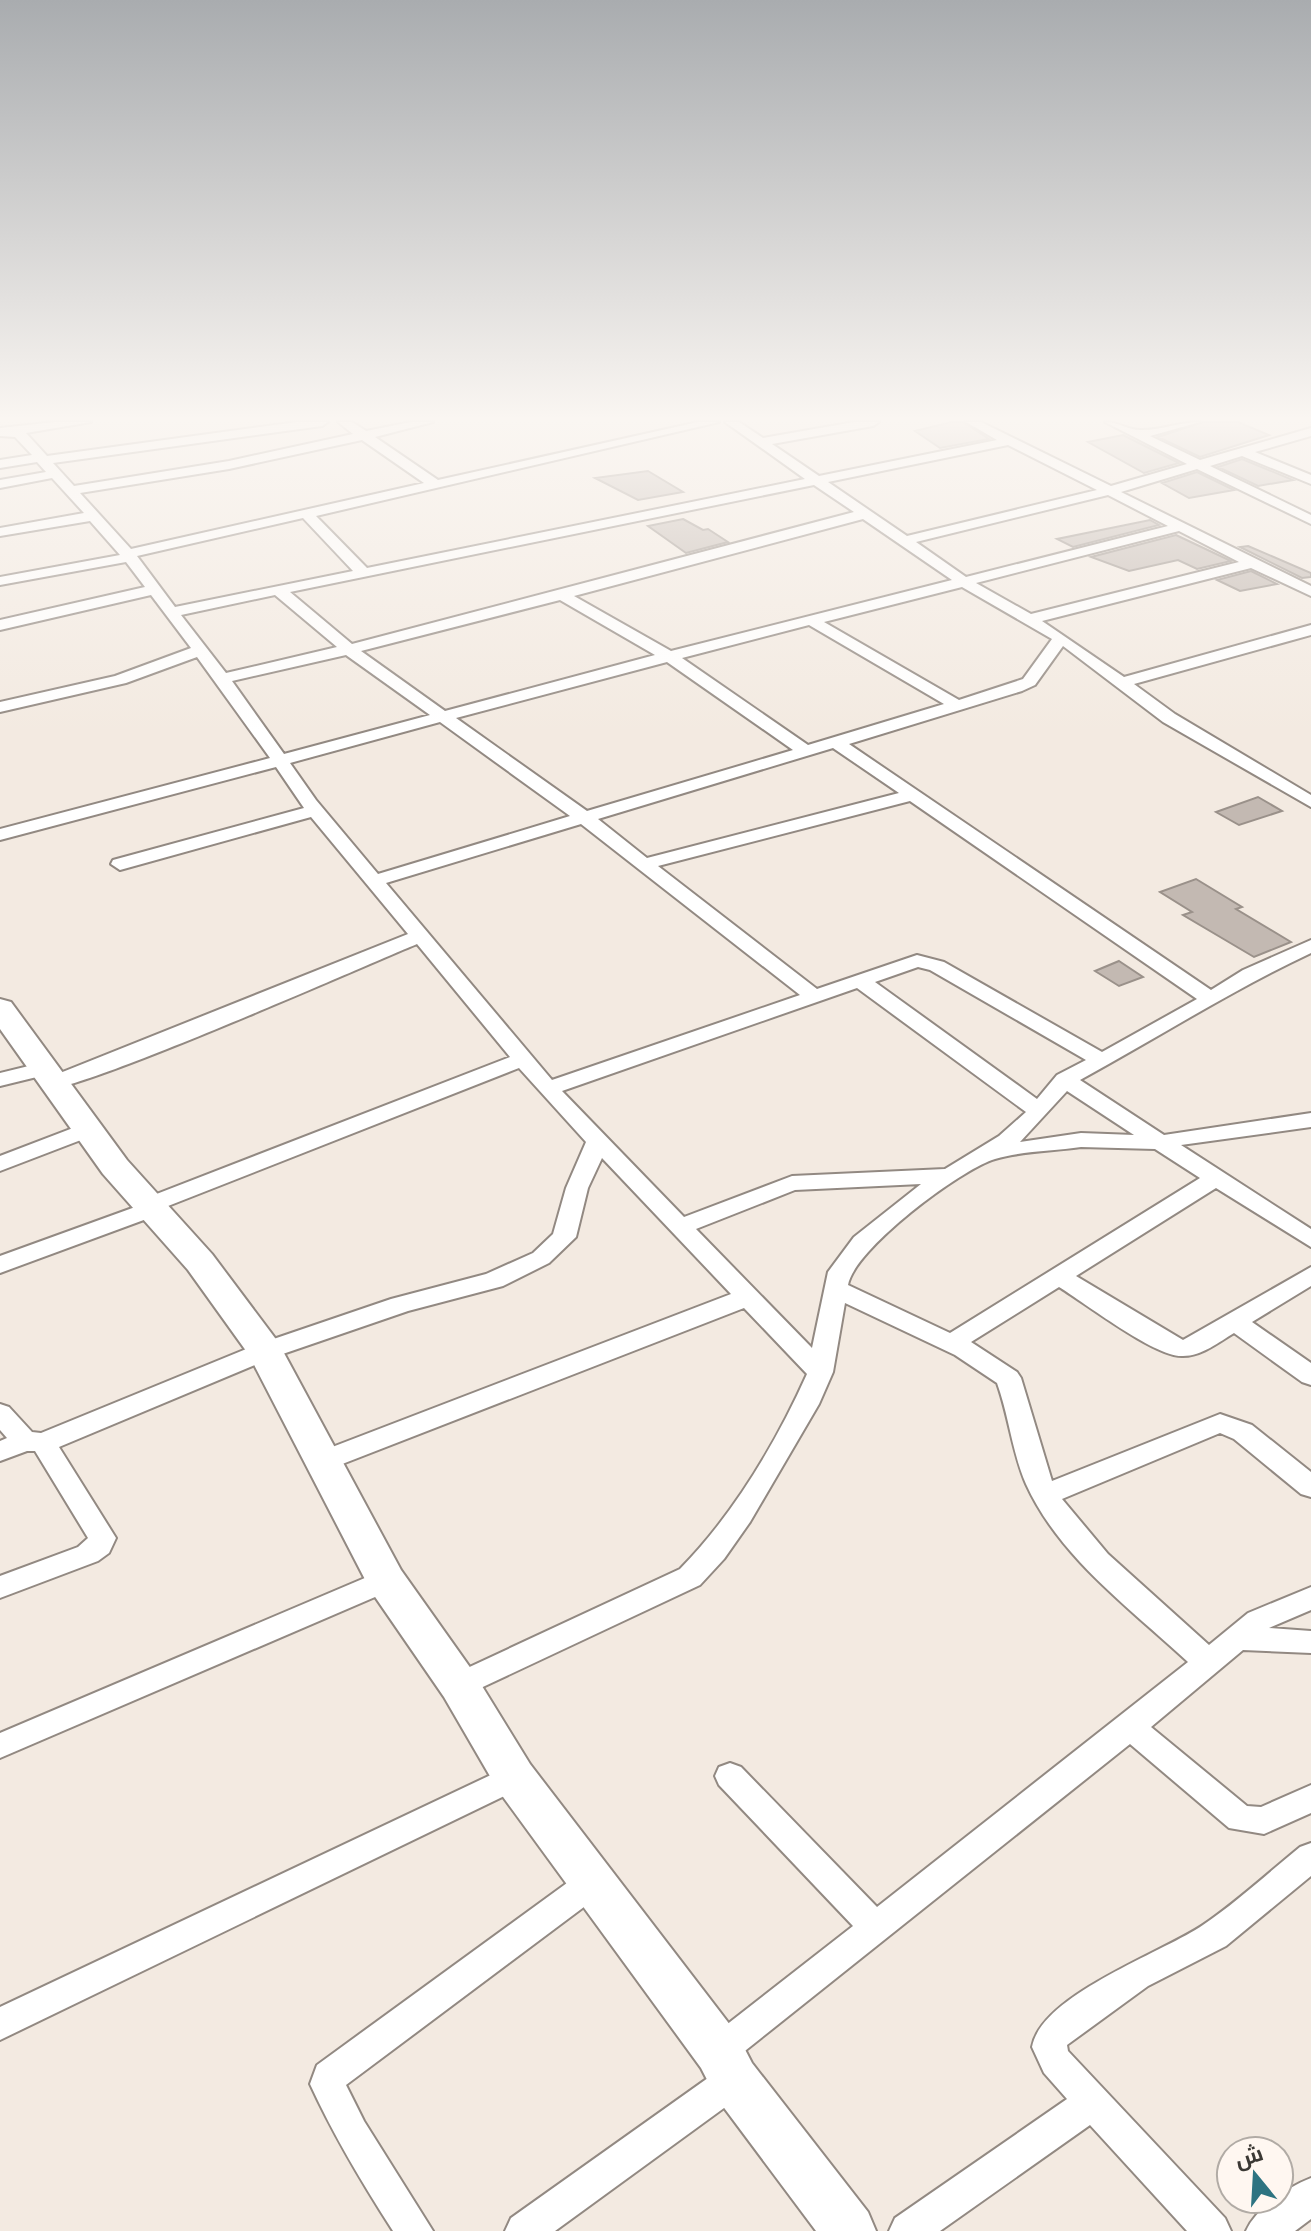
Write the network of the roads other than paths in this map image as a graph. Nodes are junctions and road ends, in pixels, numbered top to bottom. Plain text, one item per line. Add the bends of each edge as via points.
1 (34, 526) edge
2 (102, 526) edge
3 (254, 526) edge
4 (319, 526) edge
5 (594, 526) edge
6 (818, 526) edge
7 (887, 526) edge
8 (964, 526) edge
9 (1180, 527) joint
10 (0, 532) edge
11 (907, 540) junction
12 (128, 555) junction
13 (1252, 563) junction
14 (364, 573) junction
15 (0, 581) edge
16 (966, 583) junction
17 (154, 590) junction
18 (278, 590) junction
19 (1311, 592) edge
20 (560, 594) junction
21 (172, 612) junction
22 (1027, 620) junction
23 (812, 621) junction
24 (0, 625) edge
25 (1311, 630) edge
26 (1061, 638) junction
27 (200, 650) junction
28 (351, 651) junction
29 (669, 656) junction
30 (222, 679) junction
31 (1123, 682) junction
32 (958, 706) junction
33 (0, 707) edge
34 (443, 718) junction
35 (837, 743) junction
36 (807, 752) junction
37 (280, 760) junction
38 (914, 795) junction
39 (1311, 802) edge
40 (315, 810) junction
41 (587, 820) junction
42 (0, 835) edge
43 (120, 864) dead end
44 (644, 864) junction
45 (374, 881) junction
46 (420, 936) junction
47 (1311, 946) edge
48 (860, 981) junction
49 (814, 996) junction
50 (1211, 999) junction
51 (0, 1008) edge
52 (523, 1059) junction
53 (1101, 1060) junction
54 (47, 1076) junction
55 (0, 1080) edge
56 (1065, 1080) junction
57 (548, 1089) junction
58 (1039, 1111) junction
59 (1311, 1120) edge
60 (86, 1130) junction
61 (598, 1141) junction
62 (1159, 1142) junction
63 (988, 1153) junction
64 (0, 1164) edge
65 (952, 1176) junction
66 (1215, 1179) junction
67 (150, 1207) junction
68 (680, 1227) junction
69 (1311, 1240) edge
70 (0, 1265) edge
71 (1311, 1275) edge
72 (1059, 1276) junction
73 (835, 1289) junction
74 (748, 1297) junction
75 (1234, 1321) junction
76 (950, 1344) junction
77 (265, 1351) junction
78 (820, 1372) junction
79 (1311, 1376) edge
80 (0, 1413) edge
81 (22, 1445) edge
82 (323, 1461) junction
83 (1311, 1487) edge
84 (1045, 1495) junction
85 (386, 1580) junction
86 (0, 1587) edge
87 (1311, 1598) edge
88 (1237, 1638) junction
89 (1311, 1642) edge
90 (1208, 1662) junction
91 (459, 1685) junction
92 (1130, 1727) junction
93 (0, 1746) edge
94 (730, 1776) dead end
95 (514, 1777) junction
96 (1311, 1798) edge
97 (1311, 1857) edge
98 (593, 1882) junction
99 (875, 1927) junction
100 (0, 2024) edge
101 (726, 2066) junction
102 (1092, 2103) junction
103 (1311, 2196) edge
104 (1210, 2230) edge
105 (414, 2231) edge
106 (524, 2231) edge
107 (849, 2231) edge
108 (908, 2231) edge
109 (1265, 2231) edge

1 - 10 street
2 - 12 street
3 - 12 street
4 - 14 street
5 - 14 street
6 - 20 street
7 - 11 street
8 - 11 street
9 - 13 street
9 - 16 street
11 - 16 street
12 - 15 street
12 - 17 street
13 - 19 street
13 - 22 street
14 - 18 street
16 - 22 street
16 - 23 street
17 - 21 street
17 - 24 street
18 - 21 street
18 - 28 street
20 - 28 street
20 - 29 street
21 - 27 street
22 - 26 street
23 - 29 street
23 - 32 street
25 - 31 street
26 - 31 street
26 - 32 street via 1029,682
27 - 30 street
27 - 33 street via 120,680
28 - 30 street
28 - 34 street
29 - 34 street
29 - 36 street
30 - 37 street
31 - 39 street via 1169,718
32 - 35 street
34 - 37 street
34 - 41 street
35 - 36 street
35 - 38 street
36 - 41 street
37 - 40 street
37 - 42 street
38 - 44 street
38 - 50 street
40 - 43 street
40 - 45 street
41 - 44 street
41 - 45 street
44 - 49 street
45 - 46 street
46 - 52 street
46 - 54 street via 123,1058
47 - 50 street
48 - 49 street
48 - 53 street via 927,962
48 - 58 street
49 - 57 street
50 - 53 street
51 - 54 street
52 - 57 street
52 - 67 street
53 - 56 street
54 - 55 street
54 - 60 street
56 - 58 street
56 - 62 street
57 - 61 street
58 - 63 street
59 - 62 street
60 - 64 street
60 - 67 street
61 - 68 street
61 - 77 street via 577,1188 564,1237 541,1258 494,1280
62 - 63 street via 1081,1140
62 - 66 street
63 - 65 street
65 - 68 street via 792,1183
65 - 73 street via 862,1242
66 - 69 street
66 - 72 street
67 - 70 street
67 - 77 street via 200,1262
68 - 74 street
71 - 75 street
72 - 75 street via 1176,1348 1197,1344
72 - 76 street
73 - 76 street
73 - 78 street
74 - 78 street
74 - 82 street
75 - 79 street
76 - 84 street via 1008,1378
77 - 81 street
77 - 82 street
78 - 91 street via 740,1515 690,1577
80 - 81 street
81 - 86 street via 102,1538 88,1554
82 - 85 street
83 - 84 street via 1243,1432 1220,1423
84 - 90 street via 1072,1535
85 - 91 street
85 - 93 street
87 - 88 street via 1258,1621
88 - 89 street
88 - 90 street
90 - 92 street
91 - 95 street
92 - 96 street via 1240,1819 1264,1821
92 - 99 street
94 - 99 street
95 - 98 street
95 - 100 street
97 - 102 street via 1214,1936 1136,1975 1051,2036 1049,2047 1056,2062
98 - 101 street
98 - 105 street via 329,2077 351,2133
99 - 101 street
101 - 106 street
101 - 107 street
102 - 104 street
102 - 108 street
103 - 109 street

